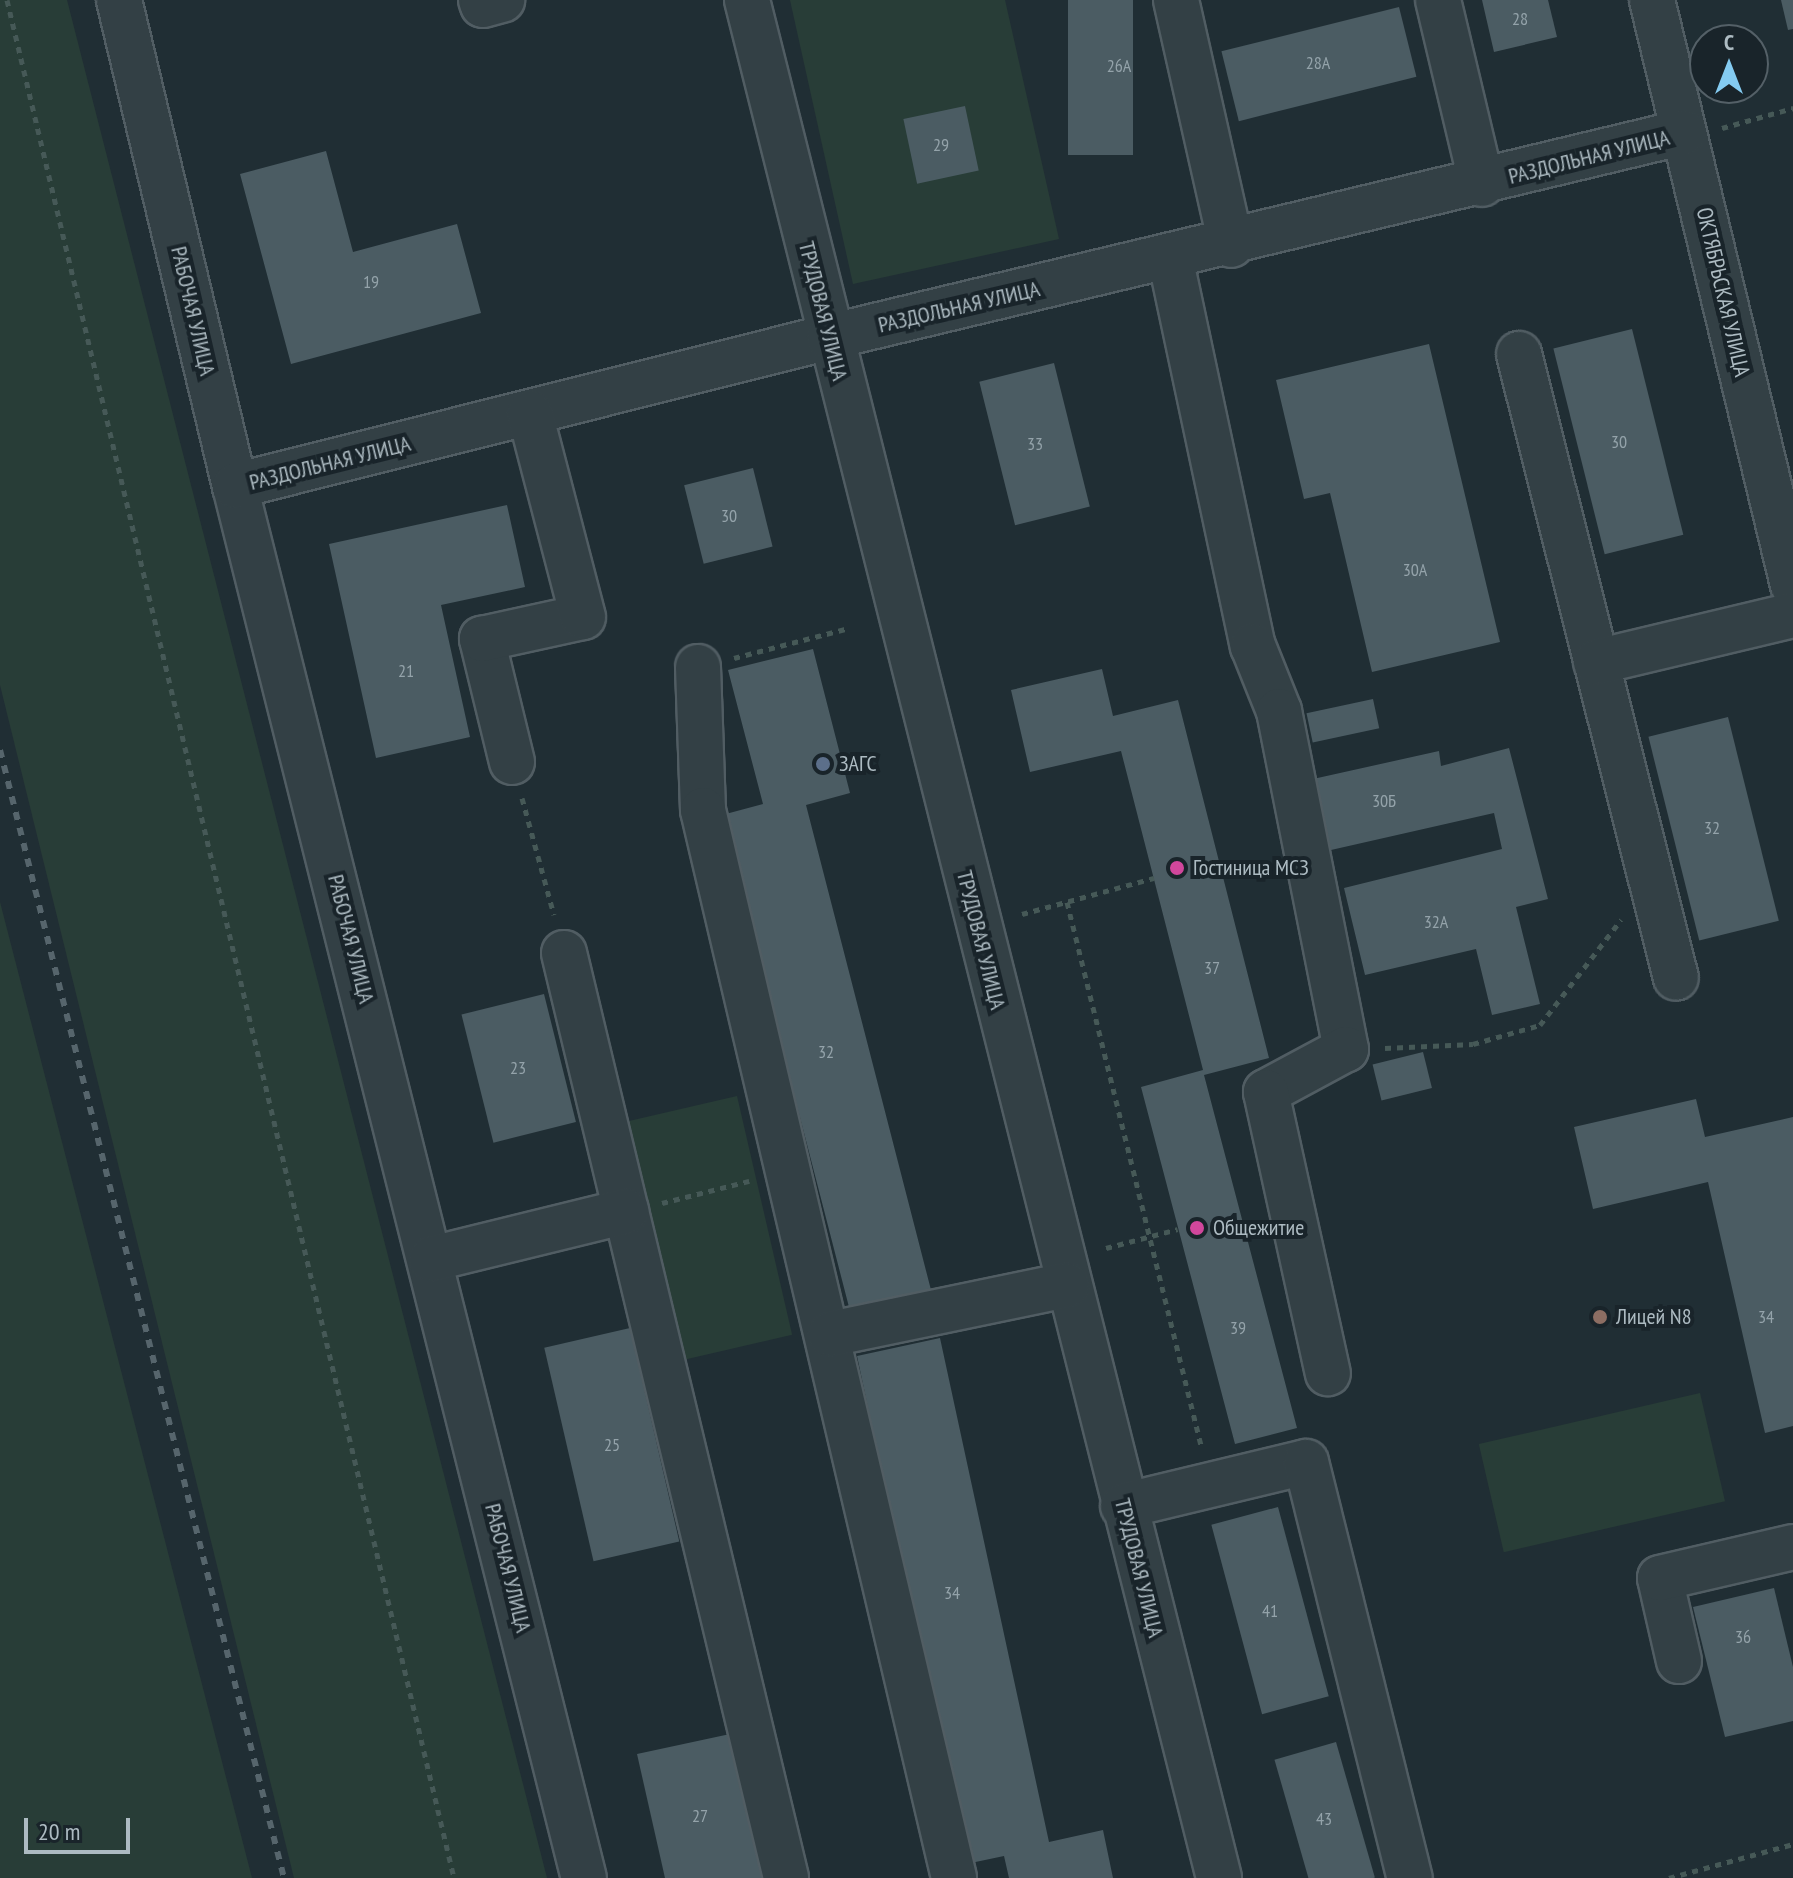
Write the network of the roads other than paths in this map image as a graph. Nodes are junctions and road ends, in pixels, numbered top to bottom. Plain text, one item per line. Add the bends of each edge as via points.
1 (119, 0) edge
2 (481, 0) edge
3 (502, 0) edge
4 (747, 0) edge
5 (1176, 0) edge
6 (1438, 0) edge
7 (1652, 0) edge
8 (1684, 132) junction
9 (1482, 184) junction
10 (1231, 245) junction
11 (1170, 257) junction
12 (829, 337) junction
13 (1519, 354) dead end
14 (530, 413) junction
15 (235, 486) junction
16 (1785, 513) edge
17 (1793, 585) edge
18 (1793, 615) edge
19 (1596, 662) junction
20 (698, 667) road end
21 (512, 762) road end
22 (564, 953) road end
23 (1676, 978) dead end
24 (626, 1211) junction
25 (431, 1259) junction
26 (1067, 1285) junction
27 (830, 1334) junction
28 (1328, 1373) dead end
29 (1123, 1506) junction
30 (1793, 1547) edge
31 (1679, 1661) dead end
32 (584, 1878) edge
33 (786, 1878) edge
34 (954, 1878) edge
35 (1219, 1878) edge
36 (1410, 1878) edge

1 - 15 street, РАБОЧАЯ УЛИЦА
2 - 3 street via 483,5
4 - 12 street, ТРУДОВАЯ УЛИЦА
5 - 10 street
6 - 9 street
7 - 8 street, ОКТЯБРЬСКАЯ УЛИЦА
8 - 9 street, РАЗДОЛЬНАЯ УЛИЦА
8 - 16 street, ОКТЯБРЬСКАЯ УЛИЦА
9 - 10 street, РАЗДОЛЬНАЯ УЛИЦА
10 - 11 street, РАЗДОЛЬНАЯ УЛИЦА
11 - 12 street, РАЗДОЛЬНАЯ УЛИЦА
11 - 28 street via 1253,646 1279,711 1346,1049 1266,1092
12 - 14 street, РАЗДОЛЬНАЯ УЛИЦА
12 - 26 street, ТРУДОВАЯ УЛИЦА
13 - 19 street
14 - 15 street, РАЗДОЛЬНАЯ УЛИЦА
14 - 21 street via 583,617 482,639
15 - 25 street, РАБОЧАЯ УЛИЦА
16 - 17 street, ОКТЯБРЬСКАЯ УЛИЦА
18 - 19 street
19 - 23 street
20 - 27 street via 703,810
22 - 24 street
24 - 25 street
24 - 33 street
25 - 32 street, РАБОЧАЯ УЛИЦА
26 - 27 street
26 - 29 street, ТРУДОВАЯ УЛИЦА
27 - 34 street
29 - 35 street, ТРУДОВАЯ УЛИЦА
29 - 36 street via 1306,1462
30 - 31 street via 1660,1578

